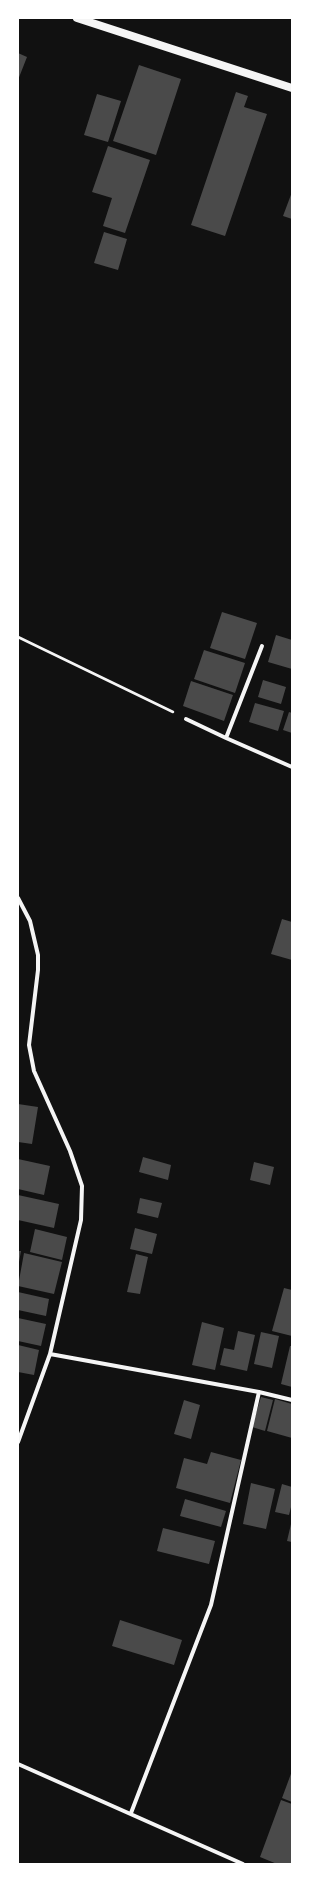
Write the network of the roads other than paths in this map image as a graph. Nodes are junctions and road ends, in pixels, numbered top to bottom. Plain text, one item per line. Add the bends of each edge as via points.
1 (77, 18) edge
2 (292, 88) edge
3 (262, 646) dead end
4 (186, 719) road end
5 (226, 738) junction
6 (292, 767) edge
7 (18, 898) edge
8 (50, 1354) junction
9 (259, 1392) junction
10 (292, 1400) edge
11 (18, 1442) edge
12 (18, 1764) edge
13 (131, 1813) junction
14 (243, 1864) edge

1 - 2 main road
3 - 5 street
4 - 5 street
5 - 6 street
7 - 8 street via 30,921 38,955 29,1045 34,1071 70,1151 82,1186 81,1220
8 - 9 street
8 - 11 street
9 - 10 street
9 - 13 street via 211,1605
12 - 13 street
13 - 14 street

